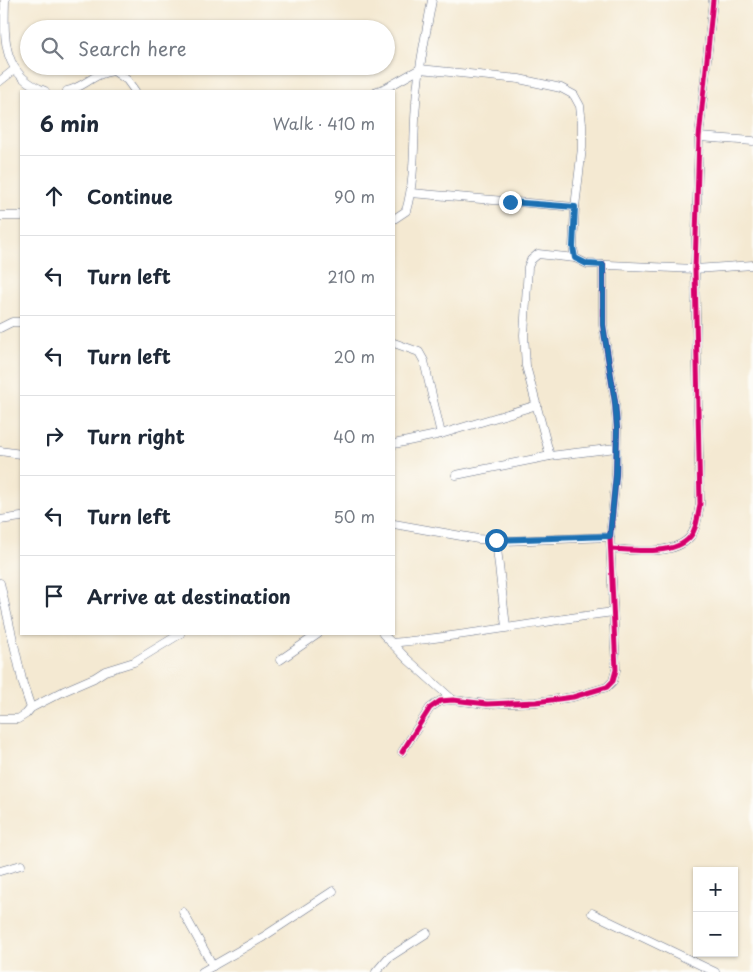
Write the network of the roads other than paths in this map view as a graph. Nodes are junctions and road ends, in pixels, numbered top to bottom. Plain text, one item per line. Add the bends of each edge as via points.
1 (5, 0) edge
2 (432, 0) edge
3 (713, 0) edge
4 (14, 70) junction
5 (420, 70) junction
6 (98, 75) edge
7 (120, 75) edge
8 (0, 81) edge
9 (42, 90) edge
10 (73, 90) edge
11 (134, 90) edge
12 (380, 90) edge
13 (700, 137) junction
14 (753, 142) edge
15 (411, 193) junction
16 (575, 207) junction
17 (0, 216) edge
18 (20, 216) edge
19 (395, 218) edge
20 (575, 258) junction
21 (603, 265) junction
22 (753, 265) edge
23 (696, 269) junction
24 (20, 322) edge
25 (0, 328) edge
26 (395, 343) edge
27 (537, 405) junction
28 (440, 434) junction
29 (395, 444) edge
30 (616, 448) junction
31 (0, 451) edge
32 (20, 454) edge
33 (550, 456) junction
34 (456, 475) dead end
35 (20, 517) edge
36 (0, 520) edge
37 (395, 524) edge
38 (610, 536) junction
39 (496, 540) junction
40 (610, 549) junction
41 (0, 583) edge
42 (613, 612) junction
43 (506, 627) junction
44 (178, 635) edge
45 (315, 635) edge
46 (384, 635) edge
47 (391, 643) junction
48 (280, 660) dead end
49 (453, 700) junction
50 (31, 708) junction
51 (0, 719) edge
52 (402, 752) dead end
53 (21, 865) dead end
54 (0, 872) edge
55 (333, 891) dead end
56 (183, 912) dead end
57 (592, 914) dead end
58 (427, 933) dead end
59 (212, 966) junction
60 (202, 972) edge
61 (376, 972) edge
62 (715, 972) edge

1 - 4 street via 5,45
2 - 5 street
3 - 13 street
4 - 8 street
4 - 9 street
5 - 12 street
5 - 15 street
5 - 16 street via 519,79 561,88 574,95 580,106 582,124
6 - 10 street
7 - 11 street
13 - 14 street
13 - 23 street
15 - 16 street
15 - 19 street via 406,211
16 - 20 street
17 - 18 street
20 - 21 street via 587,264
20 - 27 street via 538,254 528,267 524,335 526,366
21 - 23 street
21 - 30 street via 603,325 615,402
22 - 23 street
23 - 40 street via 700,504 696,522 691,536 680,547
24 - 25 street
26 - 28 street via 419,352 424,361
27 - 28 street
27 - 33 street
28 - 29 street
30 - 33 street
30 - 38 street
31 - 32 street
33 - 34 street
35 - 36 street
37 - 39 street
38 - 39 street
38 - 40 street
39 - 43 street
40 - 42 street
41 - 50 street
42 - 43 street
42 - 49 street via 616,670 607,687 573,697 536,702 486,704
43 - 47 street
44 - 50 street via 134,662 105,671
45 - 48 street
46 - 47 street
47 - 49 street
49 - 52 street via 440,701 430,708
50 - 51 street via 18,719
53 - 54 street
55 - 59 street
56 - 59 street
57 - 62 street
58 - 61 street via 388,958
59 - 60 street

